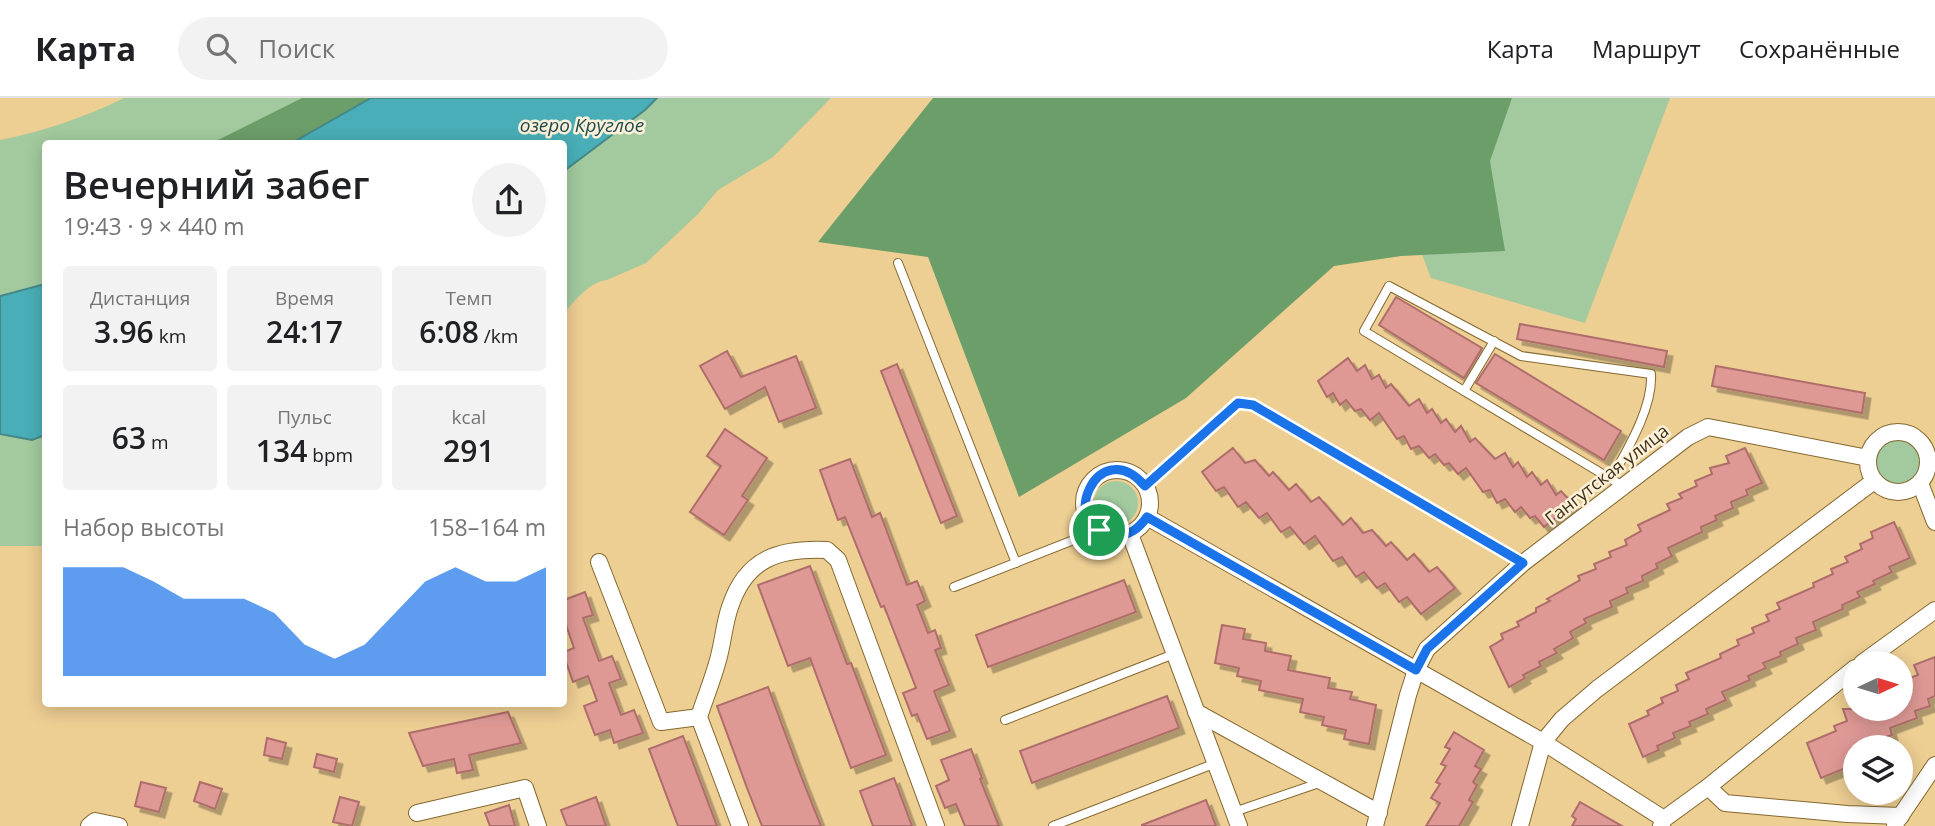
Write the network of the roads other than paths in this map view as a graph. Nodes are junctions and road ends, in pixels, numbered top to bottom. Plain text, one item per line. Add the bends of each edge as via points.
1 (898, 263) dead end
2 (1494, 341) junction
3 (1464, 391) junction
4 (1868, 458) junction
5 (1874, 481) junction
6 (1617, 483) junction
7 (1920, 484) junction
8 (1145, 486) junction
9 (1147, 517) junction
10 (1935, 522) edge
11 (1099, 530) junction
12 (1130, 534) junction
13 (599, 562) dead end
14 (1016, 563) junction
15 (1523, 563) junction
16 (954, 587) dead end
17 (1935, 610) edge
18 (1879, 651) edge
19 (1174, 654) junction
20 (1416, 670) junction
21 (1843, 678) edge
22 (1196, 712) junction
23 (699, 717) junction
24 (1005, 720) dead end
25 (1543, 742) junction
26 (1216, 763) junction
27 (1935, 765) edge
28 (1322, 782) junction
29 (1708, 787) junction
30 (417, 813) dead end
31 (1237, 819) edge
32 (1377, 820) edge
33 (1897, 821) edge
34 (1662, 823) edge
35 (89, 826) edge
36 (119, 826) edge
37 (538, 826) edge
38 (740, 826) edge
39 (936, 826) edge
40 (1053, 826) edge
41 (1520, 826) edge

1 - 14 lane
2 - 3 lane
2 - 3 lane via 1389,286 1364,331
2 - 6 lane via 1521,356 1651,374 1652,384
3 - 6 lane
4 - 5 street
4 - 6 street, Гангутская улица via 1709,427
4 - 7 street via 1879,438 1907,432 1917,437 1928,454 1929,465
5 - 7 street via 1891,492
5 - 25 street via 1597,689
6 - 15 street, Гангутская улица
7 - 10 street
8 - 9 street via 1150,506
8 - 11 street via 1129,472 1118,470 1090,484 1084,505
8 - 15 lane via 1238,403 1253,405
9 - 12 street
9 - 20 street
11 - 12 street
11 - 14 lane
12 - 19 street
13 - 23 street via 661,722
14 - 16 lane
15 - 20 street, Гангутская улица via 1427,649
17 - 18 street
19 - 22 street
19 - 24 lane
20 - 25 street
20 - 32 street, Гангутская улица
21 - 29 street
22 - 26 street
22 - 28 street, Гангутская улица
23 - 38 street
23 - 39 street via 729,608 742,578 771,555 827,550 838,560
25 - 34 street
25 - 41 street
26 - 31 street
26 - 40 lane
27 - 33 street
28 - 31 lane
28 - 32 street, Гангутская улица
29 - 33 street via 1725,803
29 - 34 street
30 - 37 street via 525,789
35 - 36 street via 95,821

